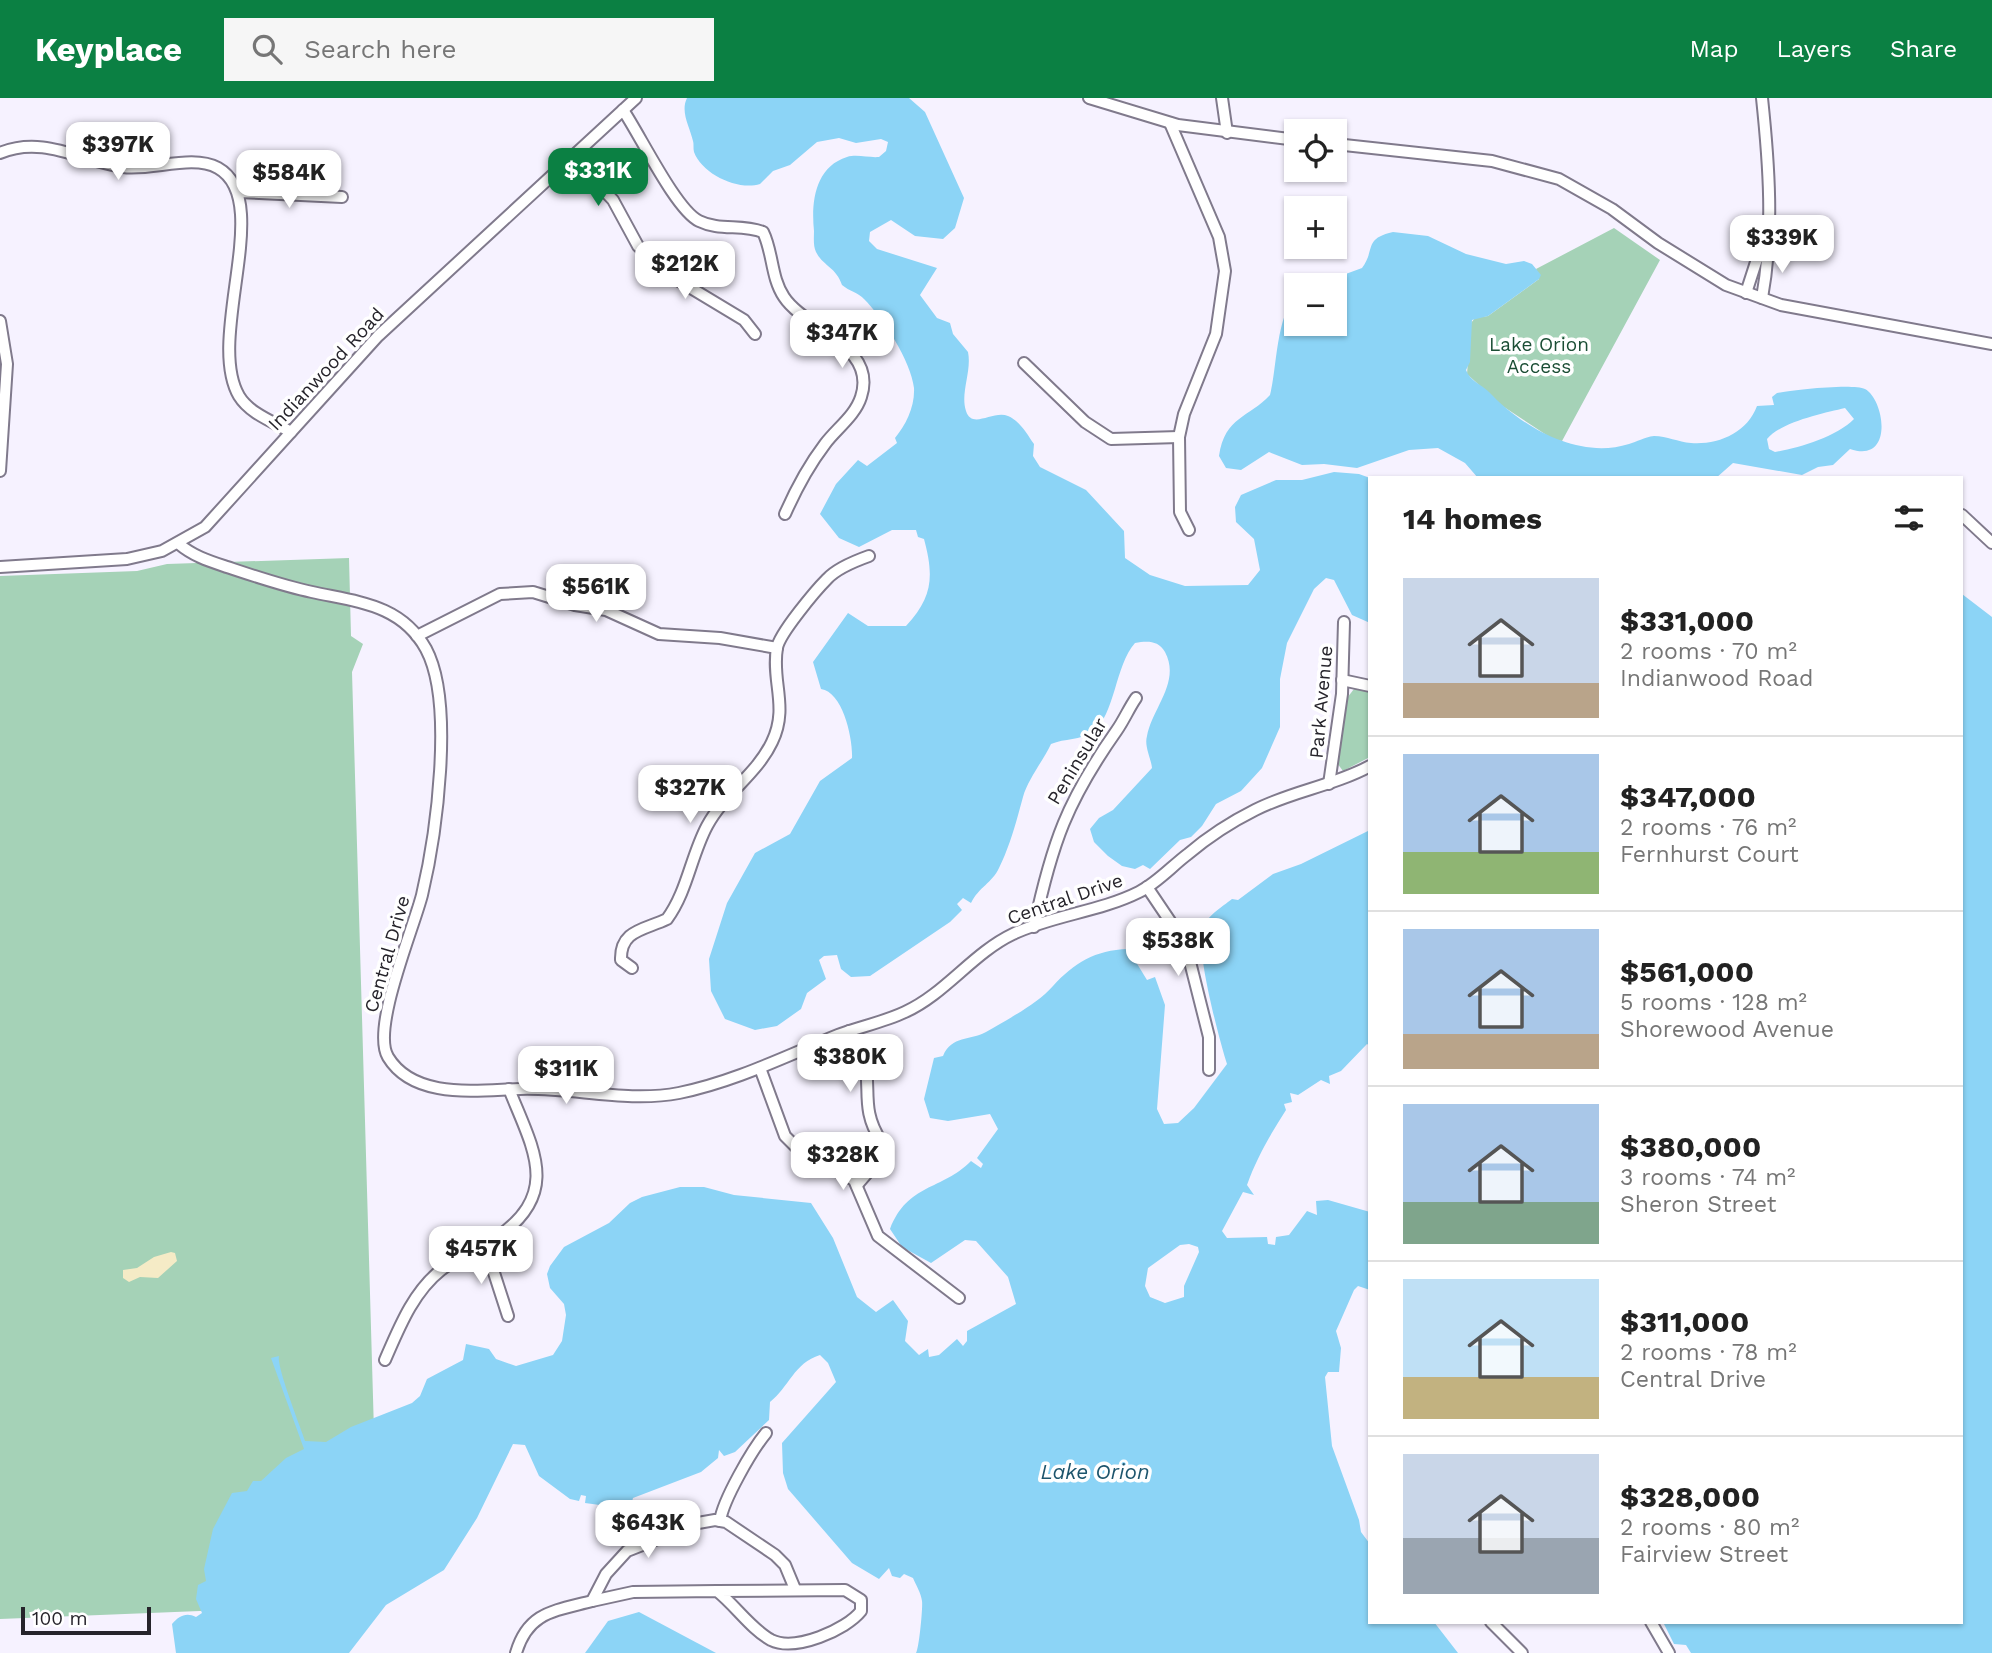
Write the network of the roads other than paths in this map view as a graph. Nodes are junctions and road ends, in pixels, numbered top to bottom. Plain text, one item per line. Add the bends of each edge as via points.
1 (636, 98) edge
2 (1089, 98) edge
3 (1222, 98) edge
4 (1762, 98) edge
5 (623, 110) junction
6 (1170, 123) junction
7 (1227, 132) junction
8 (1284, 139) edge
9 (1347, 145) edge
10 (0, 153) edge
11 (572, 157) junction
12 (238, 192) junction
13 (342, 197) dead end
14 (1766, 252) junction
15 (1746, 293) junction
16 (1762, 298) junction
17 (0, 321) edge
18 (755, 334) dead end
19 (1992, 344) edge
20 (1024, 363) dead end
21 (291, 432) junction
22 (1179, 437) junction
23 (0, 471) edge
24 (785, 514) dead end
25 (1963, 515) edge
26 (1189, 530) dead end
27 (1992, 543) edge
28 (179, 544) junction
29 (869, 556) dead end
30 (0, 566) edge
31 (1344, 622) dead end
32 (416, 636) junction
33 (777, 648) junction
34 (1342, 680) junction
35 (1368, 686) edge
36 (1136, 698) dead end
37 (1368, 767) edge
38 (1329, 785) junction
39 (1147, 887) junction
40 (1034, 927) junction
41 (632, 968) dead end
42 (849, 1031) junction
43 (760, 1068) junction
44 (1209, 1070) dead end
45 (509, 1089) junction
46 (857, 1185) junction
47 (485, 1245) junction
48 (959, 1298) dead end
49 (508, 1316) dead end
50 (385, 1360) dead end
51 (766, 1433) dead end
52 (720, 1521) junction
53 (795, 1589) junction
54 (717, 1591) junction
55 (592, 1601) junction
56 (1493, 1624) edge
57 (1652, 1624) edge
58 (516, 1653) edge
59 (1522, 1653) edge
60 (1669, 1653) edge

1 - 5 street, Indianwood Road
2 - 6 street
3 - 7 street
4 - 14 street via 1769,178
5 - 11 street, Indianwood Road
5 - 24 street via 680,204 697,220 711,225 763,232 787,302 846,348 858,366 861,398 815,458
6 - 7 street
6 - 22 street via 1220,237 1225,271 1216,334
7 - 8 street
9 - 15 street via 1492,161 1559,179 1726,285
10 - 12 street via 46,146 132,168 203,163 231,178
11 - 18 street via 613,200 638,246 666,273 744,320
11 - 21 street, Indianwood Road via 385,329
12 - 13 street
12 - 21 street via 242,215 230,312 231,377 240,398 258,415
14 - 15 street via 1757,259
14 - 16 street
15 - 16 street
16 - 19 street
17 - 23 street via 7,364
20 - 22 street via 1086,422 1111,439
21 - 28 street, Indianwood Road via 205,527
22 - 26 street via 1180,512
25 - 27 street
28 - 30 street, Indianwood Road via 127,559
28 - 32 street, Central Drive via 240,571 377,606 405,622
29 - 33 street via 826,579
31 - 34 street, Park Avenue
32 - 33 street via 500,594 533,592 606,610 659,634
32 - 45 street, Central Drive via 436,677 441,740 431,847 412,930 385,1014 384,1052 415,1082 457,1090
33 - 41 street via 781,707 773,741 706,827 667,919 630,933 624,941 621,960
34 - 35 street
34 - 38 street, Park Avenue
36 - 40 street, Peninsular via 1096,757 1065,816
37 - 38 street, Central Drive
38 - 39 street, Central Drive via 1281,796 1255,810 1189,852
39 - 40 street, Central Drive via 1111,904
39 - 44 street via 1188,954 1209,1037
40 - 42 street, Central Drive via 999,941 905,1012
42 - 43 street, Central Drive
42 - 46 street via 863,1056 866,1107 881,1141 876,1163
43 - 45 street, Central Drive via 678,1093 648,1097
43 - 46 street via 785,1136 801,1152 842,1171
45 - 47 street via 533,1149 537,1189 531,1206 516,1224
46 - 48 street via 878,1236
47 - 49 street
47 - 50 street via 440,1271 418,1295
51 - 52 street via 746,1463
52 - 53 street via 775,1555 785,1565
52 - 55 street via 698,1523 627,1551 606,1574
53 - 54 street
53 - 54 street via 845,1590 861,1600 861,1611 841,1629 783,1643 771,1640
54 - 55 street via 633,1592
55 - 58 street via 529,1623
56 - 59 street
57 - 60 street

